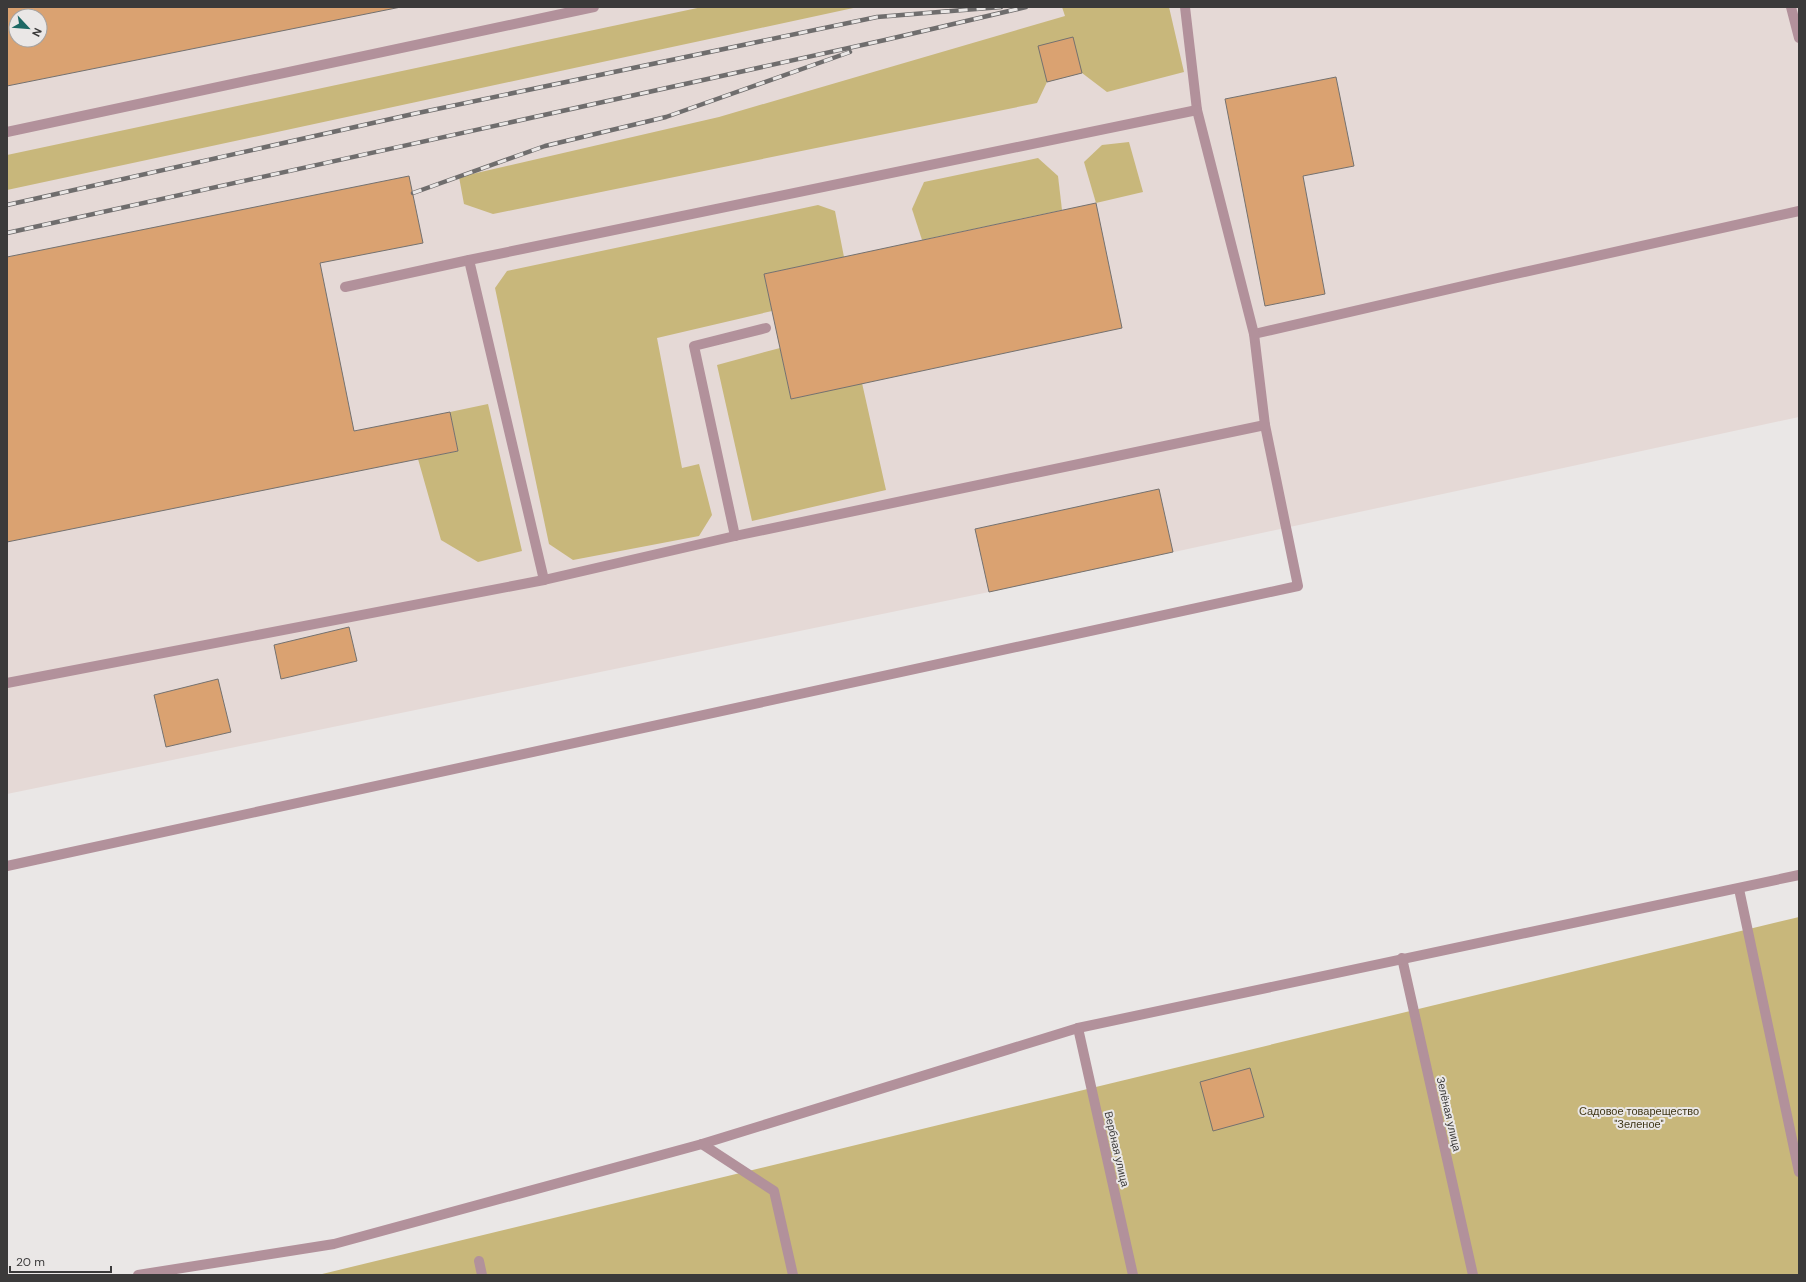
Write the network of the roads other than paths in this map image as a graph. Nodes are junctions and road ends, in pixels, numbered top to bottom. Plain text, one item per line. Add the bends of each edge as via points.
1 (594, 7) edge
2 (1185, 7) edge
3 (1791, 7) edge
4 (1799, 38) edge
5 (1197, 110) junction
6 (7, 132) edge
7 (1799, 211) edge
8 (469, 260) junction
9 (345, 287) dead end
10 (766, 328) dead end
11 (1254, 334) junction
12 (1265, 425) junction
13 (735, 536) junction
14 (544, 580) junction
15 (7, 683) edge
16 (7, 866) edge
17 (1799, 875) edge
18 (1739, 889) junction
19 (1402, 958) junction
20 (1078, 1028) junction
21 (702, 1144) junction
22 (1799, 1172) edge
23 (479, 1261) dead end
24 (138, 1275) edge
25 (482, 1275) edge
26 (793, 1275) edge
27 (1133, 1275) edge
28 (1473, 1275) edge

1 - 6 street
2 - 5 street
3 - 4 street
5 - 8 street
5 - 11 street
7 - 11 street
8 - 9 street
8 - 14 street
10 - 13 street via 694,346
11 - 12 street
12 - 13 street
12 - 16 street via 1298,586
13 - 14 street
14 - 15 street
17 - 18 street
18 - 19 street
18 - 22 street
19 - 20 street
19 - 28 street, Зелёная улица
20 - 21 street
20 - 27 street, Вербная улица
21 - 24 street via 334,1244
21 - 26 street via 774,1191
23 - 25 street

